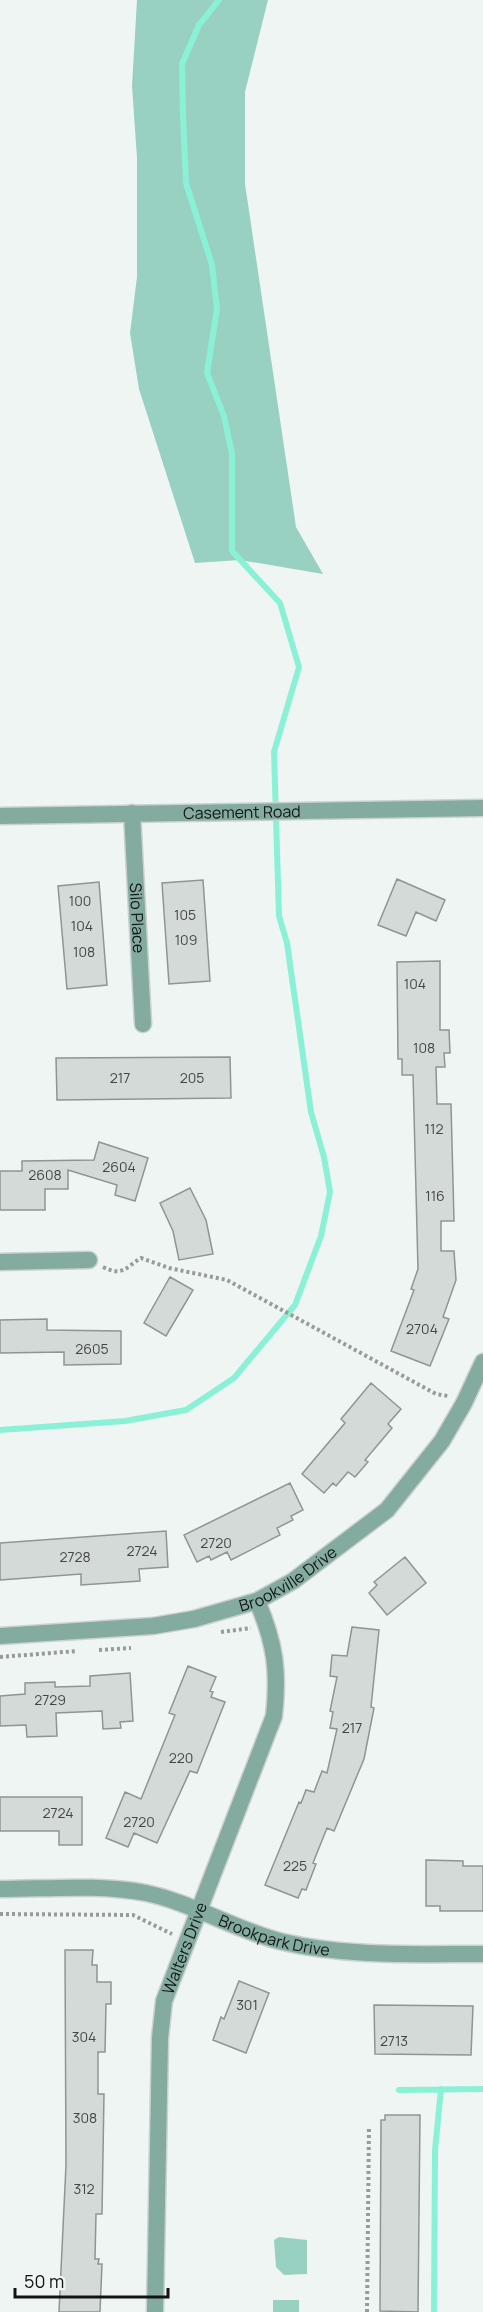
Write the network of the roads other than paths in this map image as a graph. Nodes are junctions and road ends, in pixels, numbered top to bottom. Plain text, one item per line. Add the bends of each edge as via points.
1 (483, 808) edge
2 (132, 813) junction
3 (0, 816) edge
4 (143, 1024) dead end
5 (89, 1260) road end
6 (0, 1262) edge
7 (483, 1362) edge
8 (257, 1601) junction
9 (0, 1636) edge
10 (0, 1889) edge
11 (198, 1912) junction
12 (483, 1954) edge
13 (155, 2312) edge

1 - 2 street, Casement Road
2 - 3 street, Casement Road
2 - 4 street, Silo Place
5 - 6 street
7 - 8 street, Brookville Drive via 442,1441 387,1510 293,1581
8 - 9 street, Brookville Drive via 153,1626
8 - 11 street, Walters Drive via 275,1654 278,1681 274,1716
10 - 11 street, Brookpark Drive via 124,1891 147,1894
11 - 12 street, Brookpark Drive via 283,1942 372,1953
11 - 13 street, Walters Drive via 164,2001 160,2038

